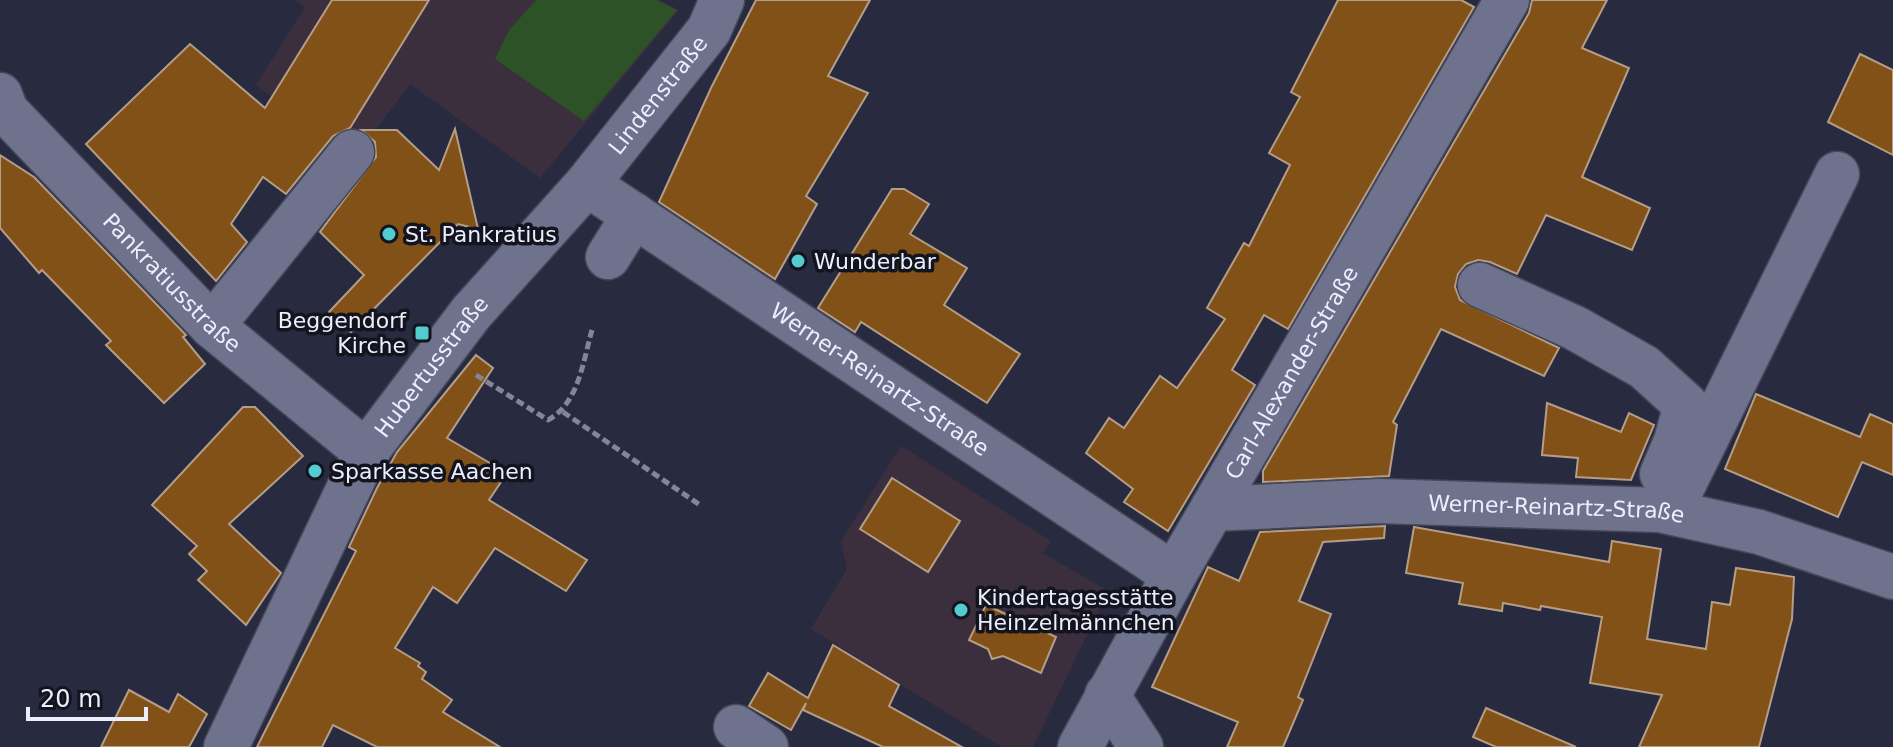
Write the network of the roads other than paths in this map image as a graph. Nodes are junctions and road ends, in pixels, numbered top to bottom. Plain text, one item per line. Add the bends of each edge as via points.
1 (722, 0) edge
2 (1507, 0) edge
3 (0, 95) edge
4 (352, 152) dead end
5 (1837, 174) dead end
6 (587, 184) junction
7 (634, 215) junction
8 (608, 257) dead end
9 (1480, 285) dead end
10 (212, 326) junction
11 (366, 452) junction
12 (1213, 509) junction
13 (1658, 511) junction
14 (1174, 575) junction
15 (1893, 577) edge
16 (1107, 695) junction
17 (226, 747) edge
18 (1080, 747) edge
19 (1141, 747) edge

1 - 6 street, Lindenstraße via 709,30
2 - 12 street, Carl-Alexander-Straße
3 - 10 street, Pankratiusstraße via 6,111
4 - 10 street
5 - 13 street
6 - 7 street, Werner-Reinartz-Straße
6 - 11 street, Hubertusstraße via 471,313
7 - 8 street
7 - 14 street, Werner-Reinartz-Straße
9 - 13 street via 1575,328 1644,367 1686,405
10 - 11 street, Pankratiusstraße
11 - 17 street, Hubertusstraße
12 - 13 street, Werner-Reinartz-Straße via 1379,501
12 - 14 street, Carl-Alexander-Straße
13 - 15 street, Werner-Reinartz-Straße via 1759,532
14 - 16 street, Carl-Alexander-Straße
16 - 18 street, Carl-Alexander-Straße
16 - 19 street

